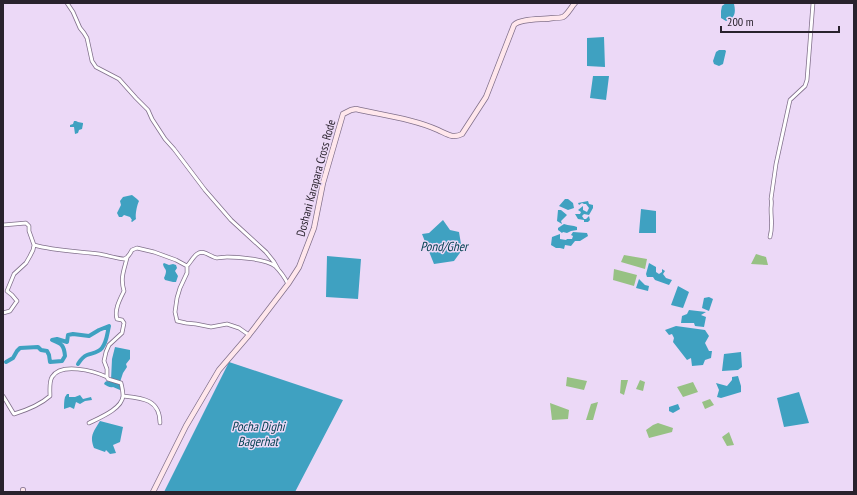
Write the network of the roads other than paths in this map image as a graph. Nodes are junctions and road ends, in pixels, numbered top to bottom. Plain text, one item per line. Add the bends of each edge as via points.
1 (67, 3) edge
2 (575, 3) edge
3 (813, 3) edge
4 (3, 225) edge
5 (770, 237) dead end
6 (34, 245) junction
7 (127, 258) junction
8 (187, 266) junction
9 (278, 269) junction
10 (288, 284) junction
11 (3, 313) edge
12 (249, 335) junction
13 (107, 377) junction
14 (3, 396) edge
15 (123, 396) junction
16 (89, 423) dead end
17 (160, 423) dead end
18 (153, 492) edge

1 - 9 street via 87,38 92,61 96,67 119,80 148,110 165,139 205,190 231,220 266,252
2 - 10 street, Doshani Karapara Cross Rode via 562,17 516,22 486,96 462,134 458,136 426,125 356,109 343,114 323,183 314,228 299,268
3 - 5 street via 807,80 805,86 790,100 788,107 776,164
4 - 6 street via 26,223
6 - 7 street
6 - 11 street via 26,263 14,274 7,291 17,301 10,311
7 - 8 street via 132,250 137,248
7 - 13 street via 122,276 124,291 116,314 124,323 122,333 109,345 106,352 104,361
8 - 9 street via 196,254 206,253 217,258 253,259 269,263
8 - 12 street via 187,273 177,298 177,321 211,327 227,324
9 - 10 street
10 - 12 street, Doshani Karapara Cross Rode
12 - 18 street, Doshani Karapara Cross Rode via 219,370 186,426
13 - 14 street via 89,371 64,369 56,372 51,378 50,396 45,401 14,414
13 - 15 street via 121,383
15 - 16 street via 114,409
15 - 17 street via 147,399 157,408

